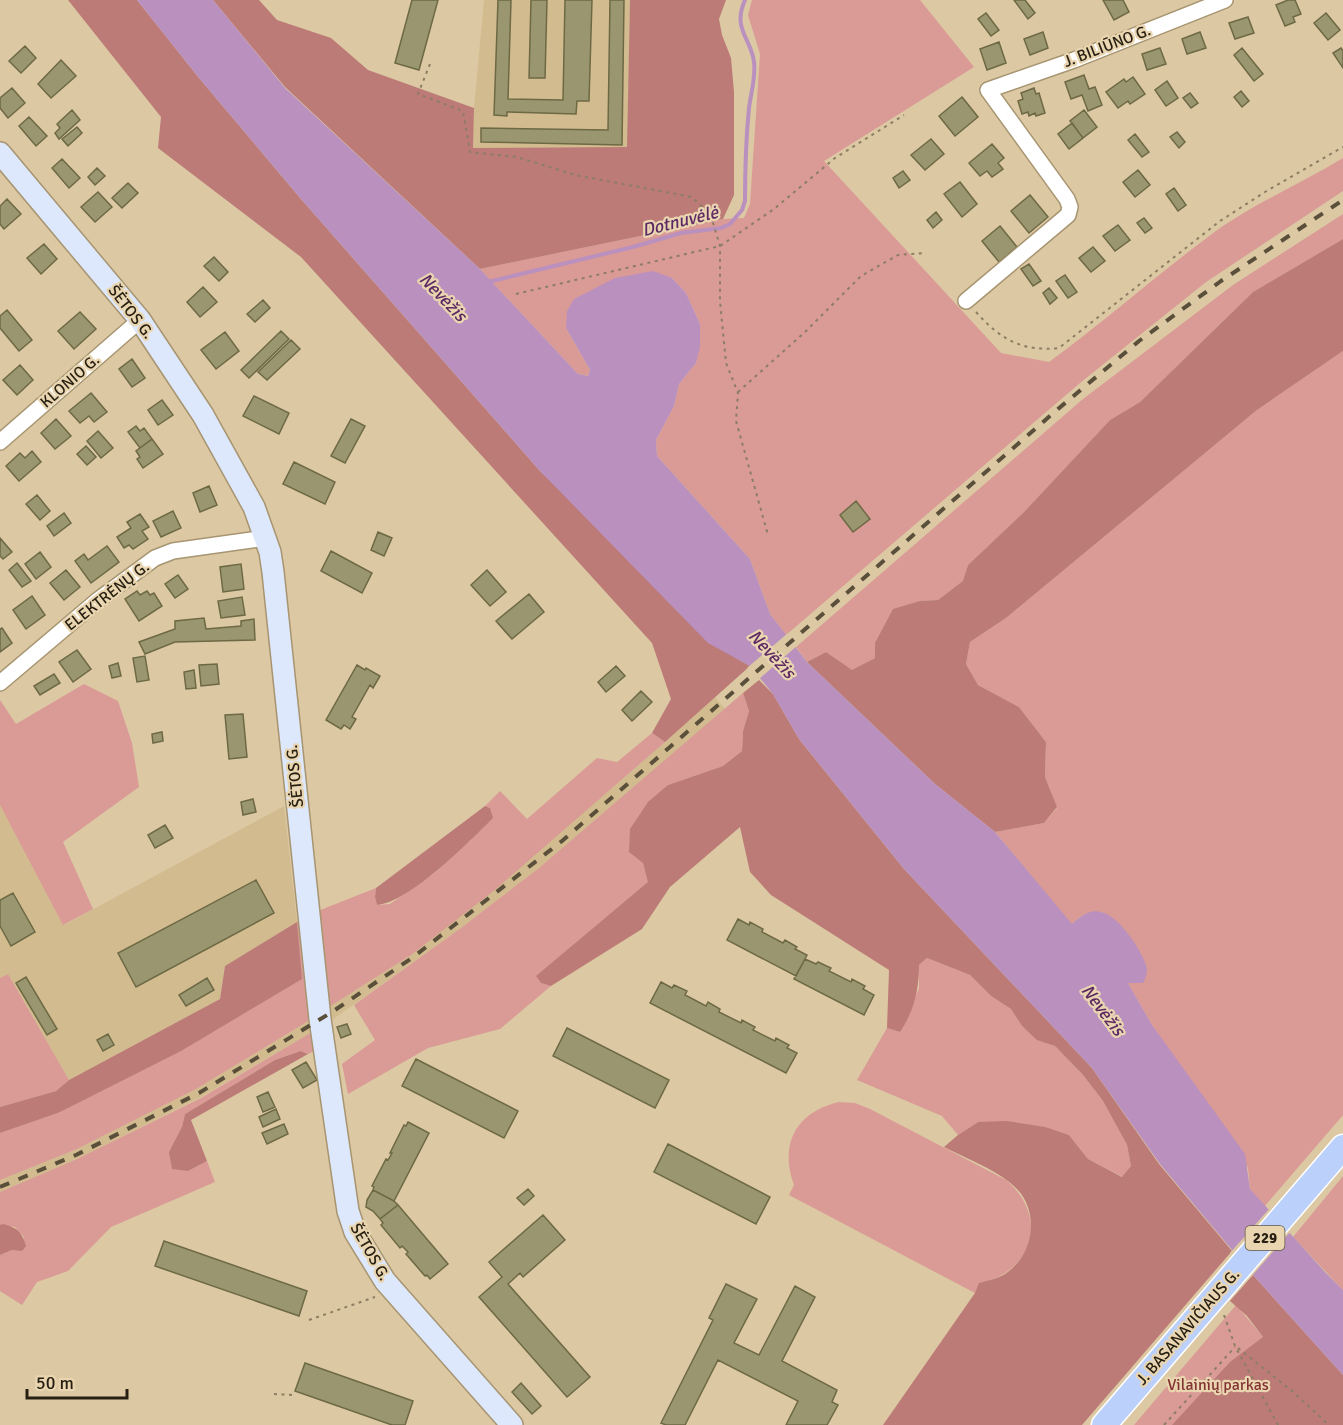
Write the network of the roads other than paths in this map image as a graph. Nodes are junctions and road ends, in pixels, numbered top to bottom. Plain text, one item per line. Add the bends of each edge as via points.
1 (1225, 0) edge
2 (0, 153) edge
3 (966, 301) road end
4 (140, 320) junction
5 (0, 442) edge
6 (266, 538) junction
7 (0, 683) edge
8 (1343, 1147) edge
9 (512, 1425) edge
10 (1104, 1425) edge

1 - 3 street, J. BILIŪNO G. via 988,90 1070,207 1068,215
2 - 4 main road, ŠĖTOS G.
4 - 5 street, KLONIO G.
4 - 6 main road, ŠĖTOS G. via 240,479
6 - 7 street, ELEKTRĖNŲ G. via 174,551 155,558 98,600
6 - 9 main road, ŠĖTOS G. via 273,572 320,1019 348,1211 355,1232 385,1281
8 - 10 main road, J. BASANAVIČIAUS G. / 229

